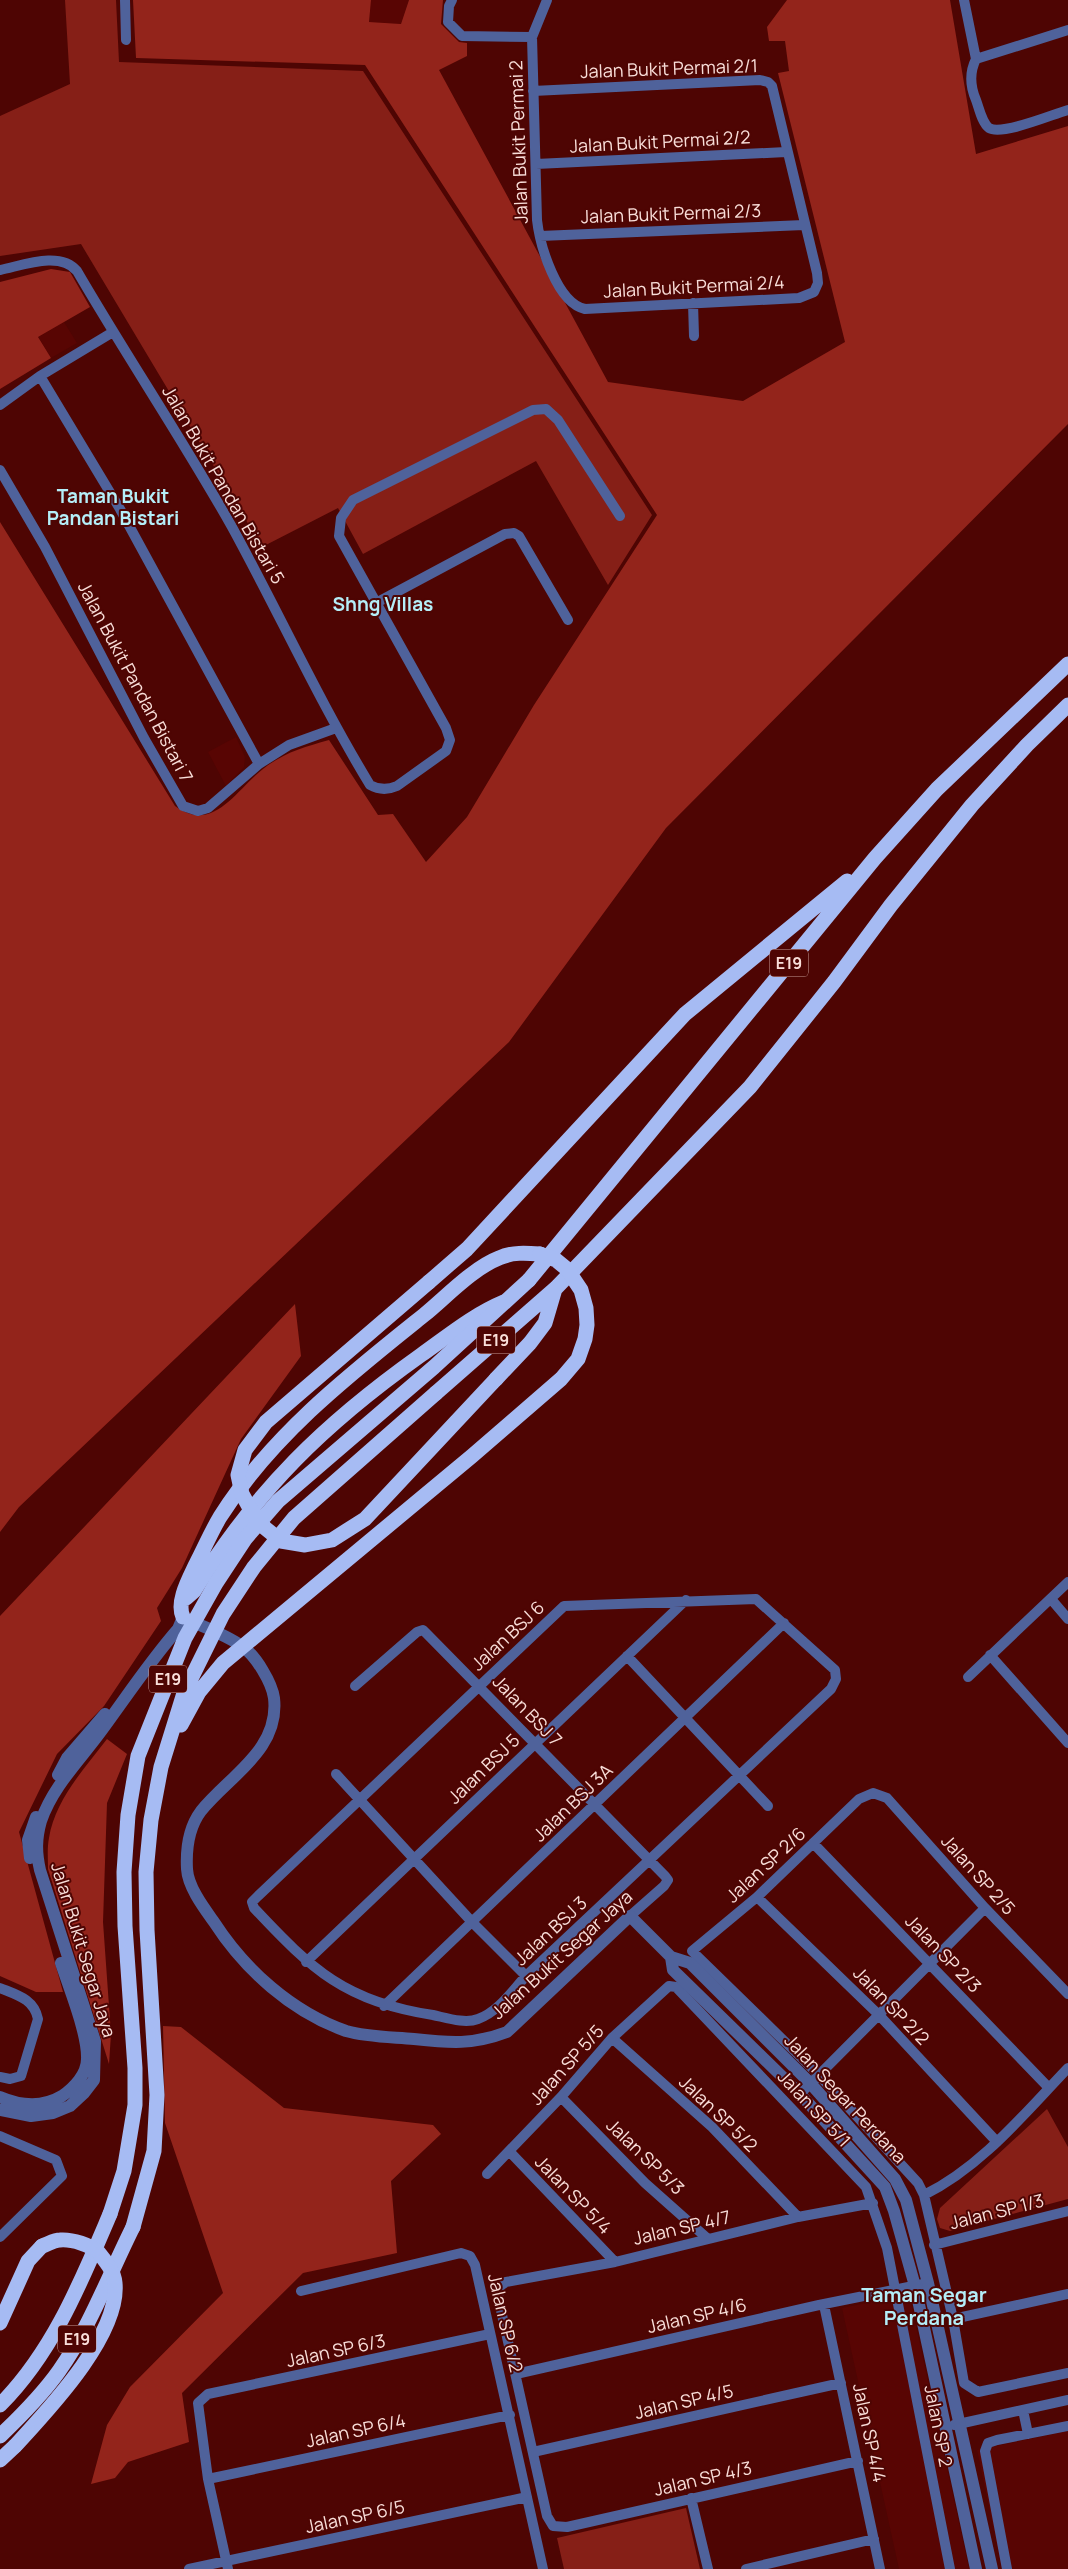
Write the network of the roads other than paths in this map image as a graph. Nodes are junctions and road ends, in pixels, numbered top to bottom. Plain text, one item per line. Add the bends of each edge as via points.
1 (125, 0) edge
2 (452, 0) edge
3 (547, 0) edge
4 (964, 0) edge
5 (1068, 30) edge
6 (532, 37) junction
7 (126, 40) dead end
8 (976, 59) junction
9 (533, 92) junction
10 (1068, 110) edge
11 (786, 152) junction
12 (536, 164) junction
13 (804, 225) junction
14 (540, 236) junction
15 (0, 270) edge
16 (814, 292) joint
17 (693, 303) junction
18 (575, 307) joint
19 (113, 332) junction
20 (694, 336) dead end
21 (40, 376) junction
22 (0, 405) edge
23 (0, 470) edge
24 (620, 516) dead end
25 (376, 603) junction
26 (568, 620) dead end
27 (1068, 664) edge
28 (1068, 706) edge
29 (336, 728) junction
30 (259, 764) junction
31 (875, 858) junction
32 (556, 1288) junction
33 (512, 1298) junction
34 (1068, 1582) edge
35 (1050, 1599) junction
36 (183, 1600) junction
37 (686, 1600) junction
38 (183, 1618) junction
39 (1068, 1619) edge
40 (784, 1623) junction
41 (990, 1654) junction
42 (627, 1656) junction
43 (968, 1676) dead end
44 (836, 1679) joint
45 (480, 1685) junction
46 (356, 1686) dead end
47 (685, 1718) junction
48 (536, 1743) junction
49 (1068, 1743) edge
50 (161, 1767) junction
51 (336, 1774) dead end
52 (739, 1776) junction
53 (859, 1799) joint
54 (360, 1800) junction
55 (595, 1804) junction
56 (768, 1806) dead end
57 (813, 1843) junction
58 (415, 1858) junction
59 (649, 1860) junction
60 (668, 1880) joint
61 (757, 1898) junction
62 (252, 1902) joint
63 (986, 1908) junction
64 (630, 1916) junction
65 (472, 1922) junction
66 (671, 1957) junction
67 (306, 1962) junction
68 (930, 1963) junction
69 (526, 1976) junction
70 (676, 1987) joint
71 (0, 1988) edge
72 (1068, 1994) edge
73 (384, 2006) junction
74 (879, 2015) junction
75 (612, 2038) junction
76 (1068, 2068) edge
77 (0, 2077) edge
78 (815, 2080) junction
79 (1049, 2088) junction
80 (800, 2094) junction
81 (561, 2097) junction
82 (0, 2098) edge
83 (0, 2110) edge
84 (0, 2136) edge
85 (997, 2142) junction
86 (509, 2151) junction
87 (487, 2174) dead end
88 (924, 2195) junction
89 (873, 2204) junction
90 (1068, 2211) edge
91 (798, 2217) junction
92 (2, 2233) edge
93 (708, 2239) junction
94 (934, 2245) junction
95 (615, 2262) junction
96 (892, 2275) joint
97 (928, 2283) junction
98 (915, 2286) junction
99 (891, 2290) junction
100 (301, 2291) dead end
101 (1068, 2294) edge
102 (824, 2305) junction
103 (953, 2319) junction
104 (0, 2323) edge
105 (490, 2334) junction
106 (516, 2374) junction
107 (1068, 2374) edge
108 (841, 2383) junction
109 (1068, 2400) edge
110 (0, 2405) edge
111 (1023, 2410) junction
112 (510, 2415) junction
113 (960, 2424) junction
114 (1068, 2426) edge
115 (944, 2428) junction
116 (1028, 2434) junction
117 (0, 2436) edge
118 (533, 2452) junction
119 (0, 2460) edge
120 (858, 2461) junction
121 (208, 2479) junction
122 (527, 2497) junction
123 (691, 2498) junction
124 (874, 2539) junction
125 (227, 2565) edge
126 (190, 2569) edge
127 (543, 2569) edge
128 (708, 2569) edge
129 (746, 2569) edge
130 (880, 2569) edge
131 (950, 2569) edge
132 (976, 2569) edge
133 (992, 2569) edge
134 (1007, 2569) edge

1 - 7 street
2 - 6 street via 448,22 462,36
3 - 6 street, Jalan Bukit Permai 2
4 - 8 street
5 - 8 street
6 - 9 street, Jalan Bukit Permai 2
8 - 10 street via 972,68 972,92 984,123 990,128 1013,127
9 - 11 street, Jalan Bukit Permai 2/1 via 764,80 772,86
9 - 12 street, Jalan Bukit Permai 2
11 - 12 street, Jalan Bukit Permai 2/2
11 - 13 street, Jalan Bukit Permai 2/1
12 - 14 street, Jalan Bukit Permai 2
13 - 14 street, Jalan Bukit Permai 2/3
13 - 16 street, Jalan Bukit Permai 2/1 via 818,278
14 - 18 street, Jalan Bukit Permai 2 via 552,273
15 - 19 street, Jalan Bukit Pandan Bistari 5 via 45,261 68,263 77,271
16 - 17 street, Jalan Bukit Permai 2/4 via 799,298
17 - 18 street, Jalan Bukit Permai 2/4
17 - 20 street
19 - 21 street
19 - 29 street, Jalan Bukit Pandan Bistari 5 via 233,529
21 - 22 street
21 - 30 street via 120,509
23 - 30 street, Jalan Bukit Pandan Bistari 7 via 45,547 180,803 192,810 208,808
24 - 25 street via 558,420 546,410 533,410 353,500 340,518 339,536
25 - 26 street via 506,534 514,533
25 - 29 street, Jalan Bukit Pandan Bistari 5 via 450,740 446,751 397,786 376,788 370,785
27 - 31 highway, E19 via 936,789
28 - 32 highway, E19 via 972,805 750,1087
29 - 30 street, Jalan Bukit Pandan Bistari 7 via 289,746
31 - 32 highway, bridge via 685,1014 467,1249 266,1422 245,1450 238,1475 242,1494 265,1528 281,1541 305,1545 332,1540 365,1519 530,1343 545,1323
31 - 33 highway, E19, bridge
32 - 50 highway, E19, bridge via 294,1518 254,1567 223,1614 184,1693
33 - 36 highway, bridge via 480,1312 334,1421 264,1492 194,1591
33 - 110 highway, E19, bridge via 278,1501 245,1539 185,1638 138,1756 128,1816 124,1872 135,2105 124,2171 110,2214 64,2317 37,2360
34 - 35 street
35 - 39 street
35 - 41 street
36 - 38 highway via 180,1606
36 - 50 highway, bridge via 188,1582 219,1518 255,1469 297,1422 363,1364 498,1258 520,1252 540,1254 556,1260 566,1269 581,1290 586,1308 586,1339 578,1359 561,1379 479,1450 223,1663 199,1692
37 - 40 street, Jalan BSJ 6 via 756,1599
37 - 42 street, Jalan BSJ 5
37 - 45 street, Jalan BSJ 6 via 564,1606
38 - 64 street, Jalan Bukit Segar Jaya via 244,1648 264,1673 274,1697 272,1729 256,1756 200,1812 188,1839 187,1871 198,1897 225,1939 282,1998 317,2019 348,2031 459,2044 484,2041 507,2032
38 - 82 street, Jalan Bukit Segar Jaya via 164,1633 106,1713 67,1758 40,1808 28,1840 32,1873 85,2044 88,2060 83,2076 50,2103 29,2105
38 - 83 street, Jalan Bukit Segar Jaya via 101,1732 76,1761 42,1819 38,1833 36,1848 40,1870 95,2041 94,2080 70,2106 53,2113 31,2116
40 - 44 street, Jalan BSJ 6 via 835,1670
40 - 47 street, Jalan BSJ 3A
41 - 43 street
41 - 49 street
42 - 47 street
42 - 48 street, Jalan BSJ 5
44 - 52 street, Jalan BSJ 3 via 831,1689
45 - 46 street, Jalan BSJ 7 via 423,1630
45 - 48 street, Jalan BSJ 7
45 - 54 street, Jalan BSJ 6
47 - 52 street
47 - 55 street, Jalan BSJ 3A
48 - 55 street, Jalan BSJ 7
48 - 58 street, Jalan BSJ 5
50 - 117 highway, E19, bridge via 146,1872 146,1930 157,2096 154,2151 133,2227 94,2311 60,2370 28,2410
51 - 54 street
52 - 56 street
52 - 59 street, Jalan BSJ 3
53 - 57 street, Jalan SP 2/6
53 - 63 street, Jalan SP 2/5 via 873,1792 887,1798
54 - 58 street
54 - 62 street, Jalan BSJ 6
55 - 59 street, Jalan BSJ 7
55 - 65 street, Jalan BSJ 3A
57 - 61 street, Jalan SP 2/6
57 - 68 street, Jalan SP 2/3
58 - 65 street
58 - 67 street, Jalan BSJ 5
59 - 60 street, Jalan BSJ 7
59 - 69 street, Jalan BSJ 3
60 - 64 street, Jalan Bukit Segar Jaya
61 - 74 street, Jalan SP 2/2
61 - 78 street, Jalan SP 2/6 via 692,1951
62 - 67 street, Jalan BSJ 3 via 254,1908
63 - 68 street
63 - 72 street, Jalan SP 2/5
64 - 66 street, Jalan Segar Perdana
65 - 69 street
65 - 73 street, Jalan BSJ 3A
66 - 78 street, Jalan Segar Perdana via 690,1963
66 - 80 street, Jalan Segar Perdana via 673,1970
67 - 73 street, Jalan BSJ 3 via 354,1993
68 - 74 street
68 - 79 street, Jalan SP 2/3
69 - 73 street, Jalan BSJ 3 via 491,2013 476,2020
70 - 75 street, Jalan SP 5/5 via 669,1986
70 - 89 street, Jalan SP 5/1 via 866,2187
71 - 77 street via 26,1998 36,2010 38,2019 20,2076 10,2080
74 - 78 street
74 - 85 street, Jalan SP 2/2
75 - 81 street, Jalan SP 5/5
75 - 91 street, Jalan SP 5/2 via 712,2127
76 - 79 street
78 - 80 street
78 - 88 street via 918,2183
78 - 97 street, Jalan Segar Perdana via 895,2178 906,2200
79 - 85 street
80 - 98 street, Jalan Segar Perdana via 885,2188
81 - 86 street, Jalan SP 5/5
81 - 93 street, Jalan SP 5/3 via 645,2183
84 - 92 street via 56,2160 62,2176
85 - 88 street via 947,2184
86 - 87 street, Jalan SP 5/5
86 - 95 street, Jalan SP 5/4
88 - 94 street
89 - 91 street, Jalan SP 4/7
89 - 96 street, Jalan SP 5/1
90 - 94 street, Jalan SP 1/3
91 - 93 street, Jalan SP 4/7
93 - 95 street, Jalan SP 4/7
94 - 103 street
95 - 106 street, Jalan SP 4/7 via 506,2282 500,2286 498,2297
96 - 99 street, Jalan SP 2
97 - 98 street, Jalan SP 4/6
97 - 113 street, Jalan Segar Perdana
98 - 99 street, Jalan SP 4/6
98 - 115 street, Jalan Segar Perdana
99 - 102 street, Jalan SP 4/6
99 - 131 street, Jalan SP 2
100 - 105 street, Jalan SP 6/2 via 461,2253 470,2256 476,2265
101 - 103 street
102 - 106 street, Jalan SP 4/6
102 - 108 street, Jalan SP 4/4
103 - 107 street via 964,2383 978,2392
104 - 119 highway, bridge via 28,2261 42,2246 60,2240 78,2242 97,2251 109,2266 115,2283 113,2302 104,2327 82,2367 62,2395
105 - 112 street, Jalan SP 6/2
105 - 121 street, Jalan SP 6/3 via 208,2394 198,2403
106 - 118 street
108 - 118 street, Jalan SP 4/5
108 - 120 street, Jalan SP 4/4
109 - 111 street
111 - 113 street
111 - 116 street
112 - 121 street, Jalan SP 6/4
112 - 122 street, Jalan SP 6/2
113 - 115 street
113 - 133 street, Jalan Segar Perdana
114 - 116 street
115 - 132 street, Jalan Segar Perdana
116 - 134 street via 988,2443 985,2450
118 - 123 street, Jalan SP 4/3 via 547,2516 554,2526 567,2527
120 - 123 street, Jalan SP 4/3
120 - 124 street, Jalan SP 4/4
121 - 125 street
122 - 125 street, Jalan SP 6/5
122 - 127 street, Jalan SP 6/2
123 - 128 street
124 - 129 street
124 - 130 street, Jalan SP 4/4
125 - 126 street, Jalan SP 6/5

